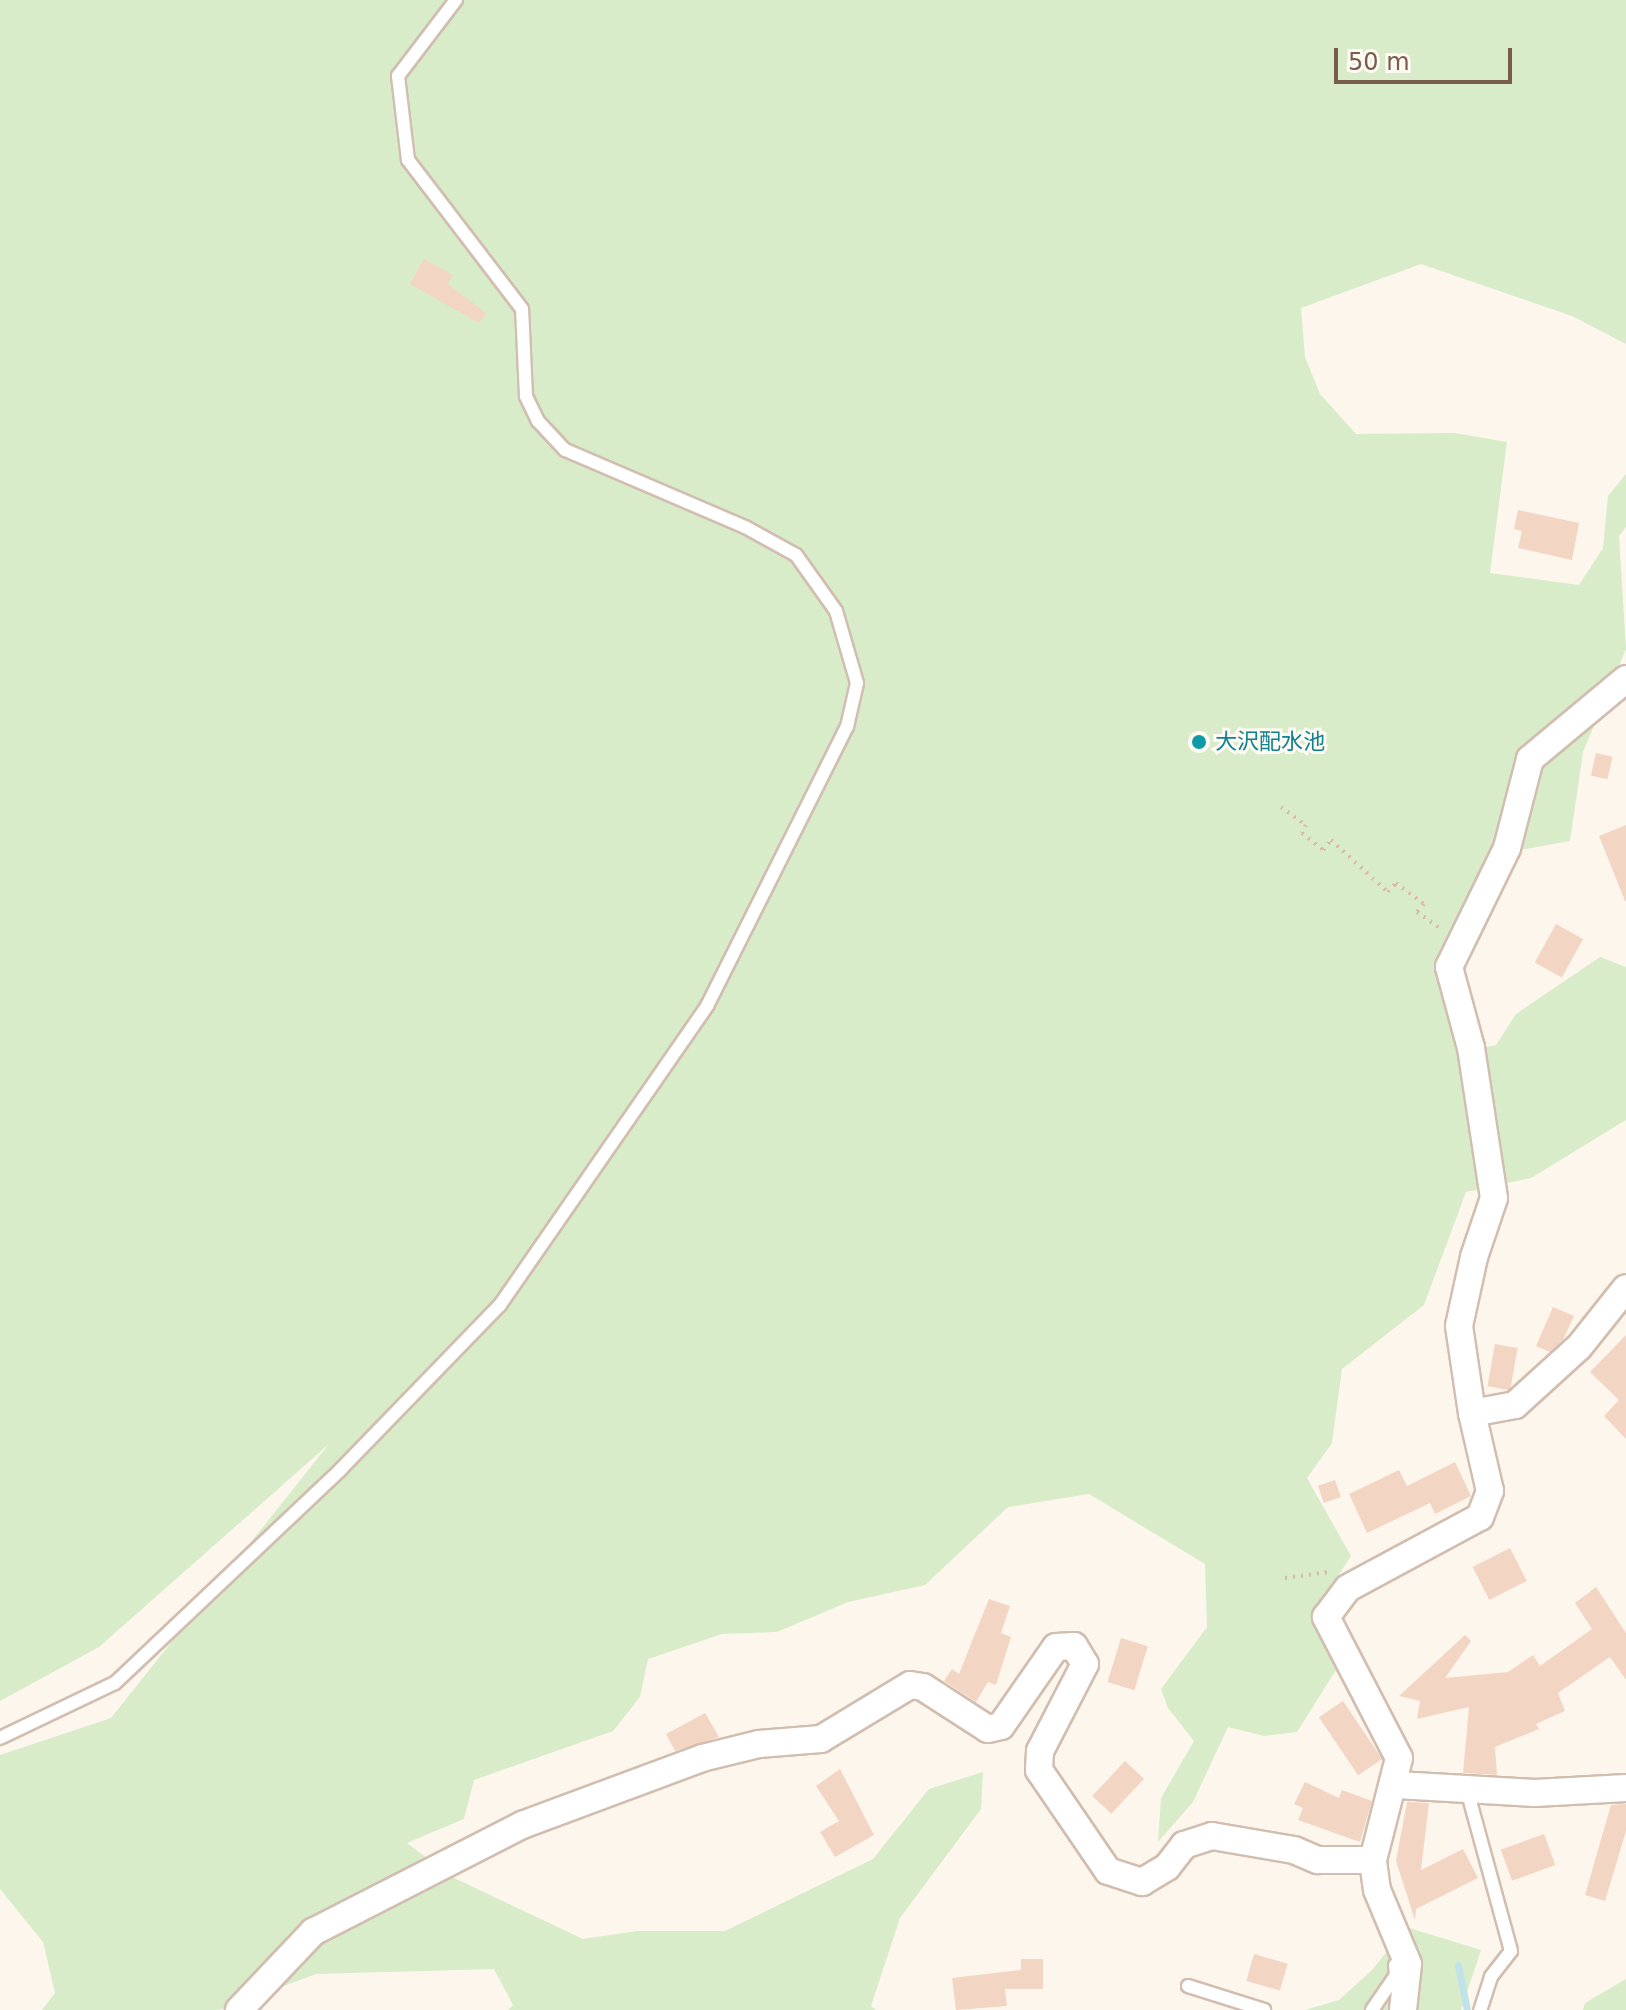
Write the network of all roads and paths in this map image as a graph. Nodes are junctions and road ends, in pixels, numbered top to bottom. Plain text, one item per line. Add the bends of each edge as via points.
1 (456, 0) edge
2 (1626, 679) edge
3 (1281, 807) dead end
4 (1462, 943) junction
5 (1626, 1288) edge
6 (1472, 1413) junction
7 (1285, 1578) dead end
8 (1348, 1588) junction
9 (0, 1738) edge
10 (1397, 1785) junction
11 (1626, 1788) edge
12 (1467, 1790) junction
13 (1373, 1860) junction
14 (1393, 1928) junction
15 (1188, 1986) dead end
16 (239, 2010) edge
17 (1264, 2010) edge
18 (1372, 2010) edge
19 (1403, 2010) edge
20 (1480, 2010) edge

1 - 9 lane via 398,76 408,160 522,309 526,396 538,421 565,450 745,527 796,555 836,611 857,683 847,727 707,1006 500,1305 340,1470 115,1683
2 - 4 street via 1530,759 1507,848
3 - 4 path via 1306,825 1302,833 1323,850 1331,840 1388,892 1396,883 1424,904 1417,912
4 - 6 street via 1449,967 1471,1048 1494,1198 1459,1326
5 - 6 street via 1579,1347 1515,1405
6 - 8 street via 1490,1491 1480,1517
7 - 8 path via 1326,1570
8 - 10 street via 1326,1617 1399,1758
10 - 12 street
10 - 13 street
11 - 12 street via 1548,1793
12 - 20 lane via 1511,1951 1491,1977
13 - 14 street via 1377,1890
13 - 16 street via 1318,1860 1294,1850 1212,1836 1184,1845 1167,1867 1142,1882 1108,1871 1039,1770 1040,1751 1085,1664 1074,1646 1056,1647 1001,1726 988,1729 923,1687 910,1685 821,1739 759,1744 702,1758 522,1825 313,1932
14 - 18 lane via 1396,1975
14 - 19 street via 1408,1964
15 - 17 lane

